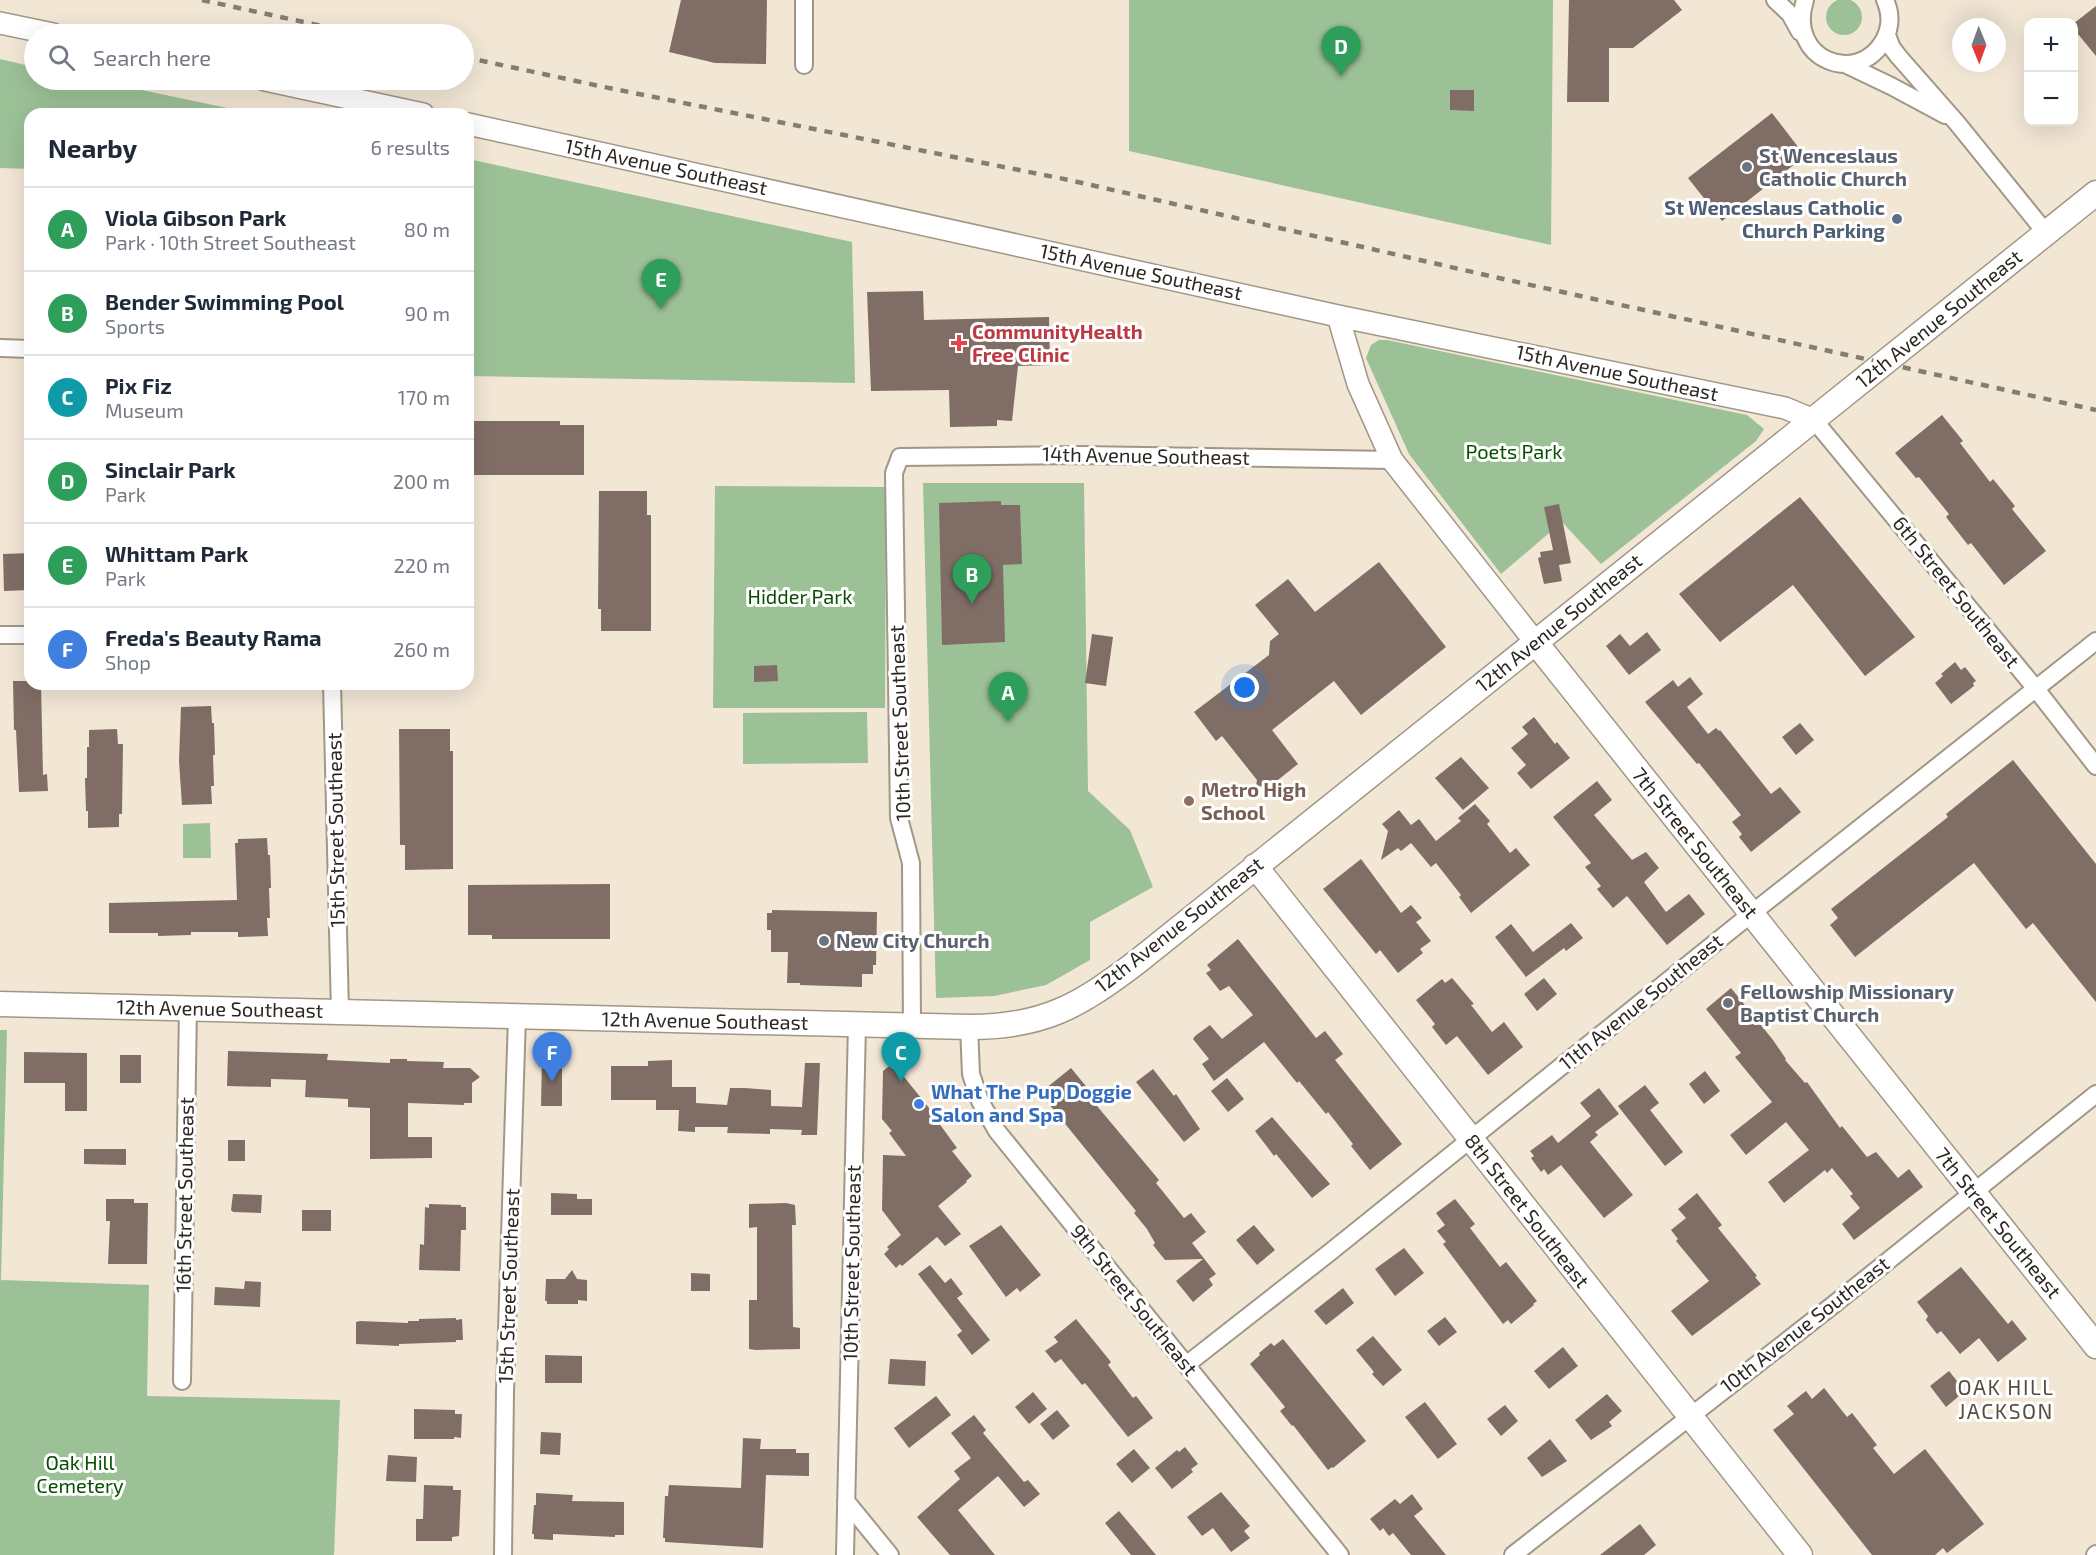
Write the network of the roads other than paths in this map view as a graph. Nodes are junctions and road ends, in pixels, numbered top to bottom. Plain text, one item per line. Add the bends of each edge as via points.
1 (804, 0) edge
2 (1775, 0) edge
3 (1805, 0) edge
4 (1888, 3) edge
5 (0, 23) edge
6 (24, 28) edge
7 (1887, 35) junction
8 (1806, 42) junction
9 (1845, 64) junction
10 (804, 65) dead end
11 (311, 90) edge
12 (395, 108) edge
13 (1954, 120) junction
14 (474, 125) edge
15 (2096, 193) edge
16 (2046, 234) junction
17 (1338, 316) junction
18 (0, 348) edge
19 (24, 349) edge
20 (1814, 420) junction
21 (900, 457) joint
22 (1392, 460) junction
23 (0, 635) edge
24 (24, 635) edge
25 (2096, 641) edge
26 (1536, 643) junction
27 (2036, 689) junction
28 (332, 690) edge
29 (2096, 766) edge
30 (1255, 866) junction
31 (1751, 914) junction
32 (0, 1004) edge
33 (188, 1008) junction
34 (340, 1012) junction
35 (517, 1016) junction
36 (857, 1024) junction
37 (912, 1026) junction
38 (969, 1027) junction
39 (2096, 1094) edge
40 (1470, 1139) junction
41 (1972, 1191) junction
42 (2096, 1346) edge
43 (1186, 1365) junction
44 (182, 1381) dead end
45 (1690, 1417) junction
46 (846, 1501) junction
47 (503, 1555) edge
48 (845, 1555) edge
49 (890, 1555) edge
50 (1340, 1555) edge
51 (1513, 1555) edge
52 (1800, 1555) edge

1 - 10 street
2 - 8 street via 1790,14
3 - 8 street via 1801,28
4 - 7 street
5 - 6 street
7 - 9 street via 1871,56
7 - 13 street via 1899,57
8 - 9 street via 1830,62
9 - 13 street
11 - 12 street
13 - 16 street
14 - 17 street, 15th Avenue Southeast
15 - 16 main road, 12th Avenue Southeast
16 - 20 main road, 12th Avenue Southeast
17 - 20 street, 15th Avenue Southeast via 1785,408
17 - 22 street, 7th Street Southeast via 1358,384
18 - 19 street
20 - 26 main road, 12th Avenue Southeast
20 - 27 street, 6th Street Southeast
21 - 22 street, 14th Avenue Southeast via 1080,455
21 - 37 street, 10th Street Southeast via 894,473 899,818 911,863
22 - 26 street, 7th Street Southeast
23 - 24 street
25 - 27 street, 11th Avenue Southeast
26 - 30 main road, 12th Avenue Southeast
26 - 31 main road, 7th Street Southeast
27 - 29 street, 6th Street Southeast
27 - 31 street, 11th Avenue Southeast
28 - 34 street, 15th Street Southeast
30 - 38 main road, 12th Avenue Southeast via 1137,962 1087,997 1065,1009 1018,1024
30 - 40 main road, 8th Street Southeast
31 - 40 street, 11th Avenue Southeast
31 - 41 main road, 7th Street Southeast
32 - 33 main road, 12th Avenue Southeast
33 - 34 main road, 12th Avenue Southeast
33 - 44 street, 16th Street Southeast
34 - 35 main road, 12th Avenue Southeast
35 - 36 main road, 12th Avenue Southeast
35 - 47 street, 15th Street Southeast
36 - 37 main road, 12th Avenue Southeast
36 - 46 street, 10th Street Southeast
37 - 38 main road, 12th Avenue Southeast
38 - 43 street, 9th Street Southeast via 971,1074 980,1101 997,1131
39 - 41 street, 10th Avenue Southeast
40 - 43 street, 11th Avenue Southeast
40 - 45 main road, 8th Street Southeast
41 - 42 main road, 7th Street Southeast
41 - 45 street, 10th Avenue Southeast
43 - 50 street, 9th Street Southeast
45 - 51 street, 10th Avenue Southeast
45 - 52 main road, 8th Street Southeast
46 - 48 street, 10th Street Southeast
46 - 49 street

